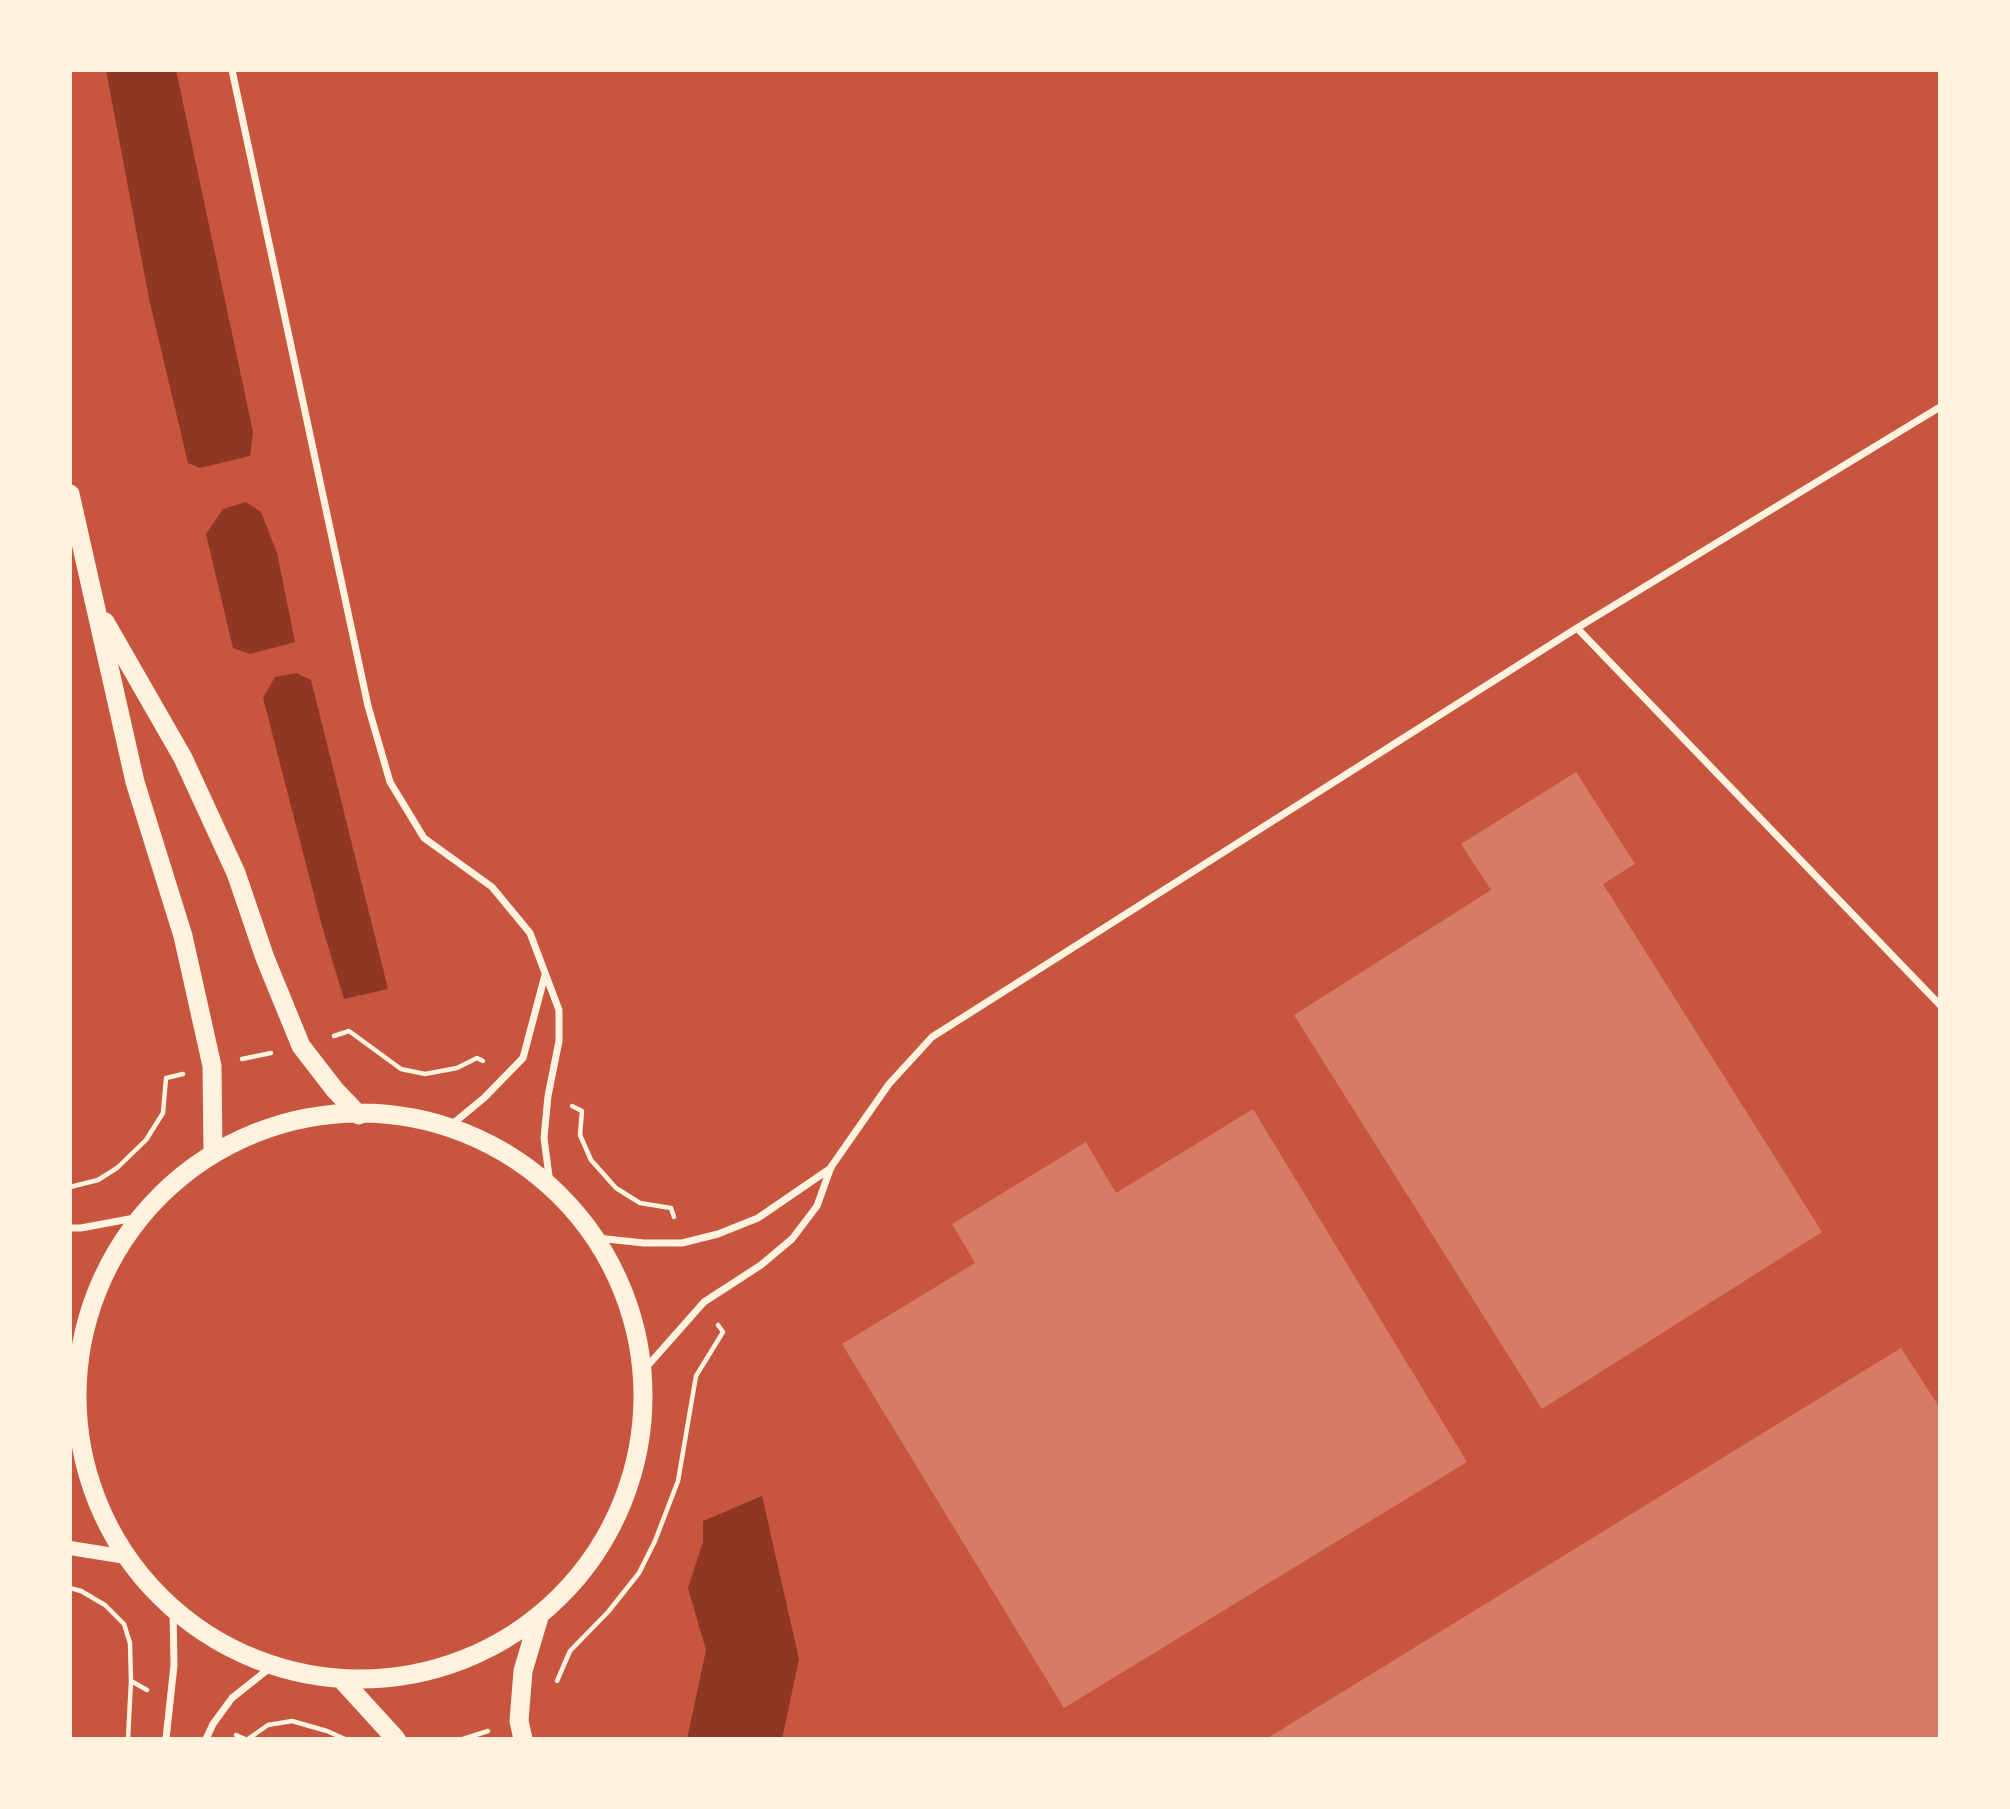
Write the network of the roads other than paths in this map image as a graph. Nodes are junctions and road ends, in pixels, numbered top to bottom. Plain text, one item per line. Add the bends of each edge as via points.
1 (232, 70) edge
2 (1940, 407) edge
3 (70, 494) edge
4 (95, 605) junction
5 (1577, 628) junction
6 (545, 974) junction
7 (1940, 1004) edge
8 (359, 1115) junction
9 (450, 1126) junction
10 (213, 1153) junction
11 (831, 1167) junction
12 (550, 1184) junction
13 (139, 1217) junction
14 (70, 1228) edge
15 (597, 1238) junction
16 (74, 1358) edge
17 (643, 1371) junction
18 (74, 1430) edge
19 (70, 1548) edge
20 (126, 1558) junction
21 (173, 1611) junction
22 (539, 1617) junction
23 (271, 1667) junction
24 (343, 1681) junction
25 (521, 1730) edge
26 (166, 1739) edge
27 (206, 1739) edge
28 (396, 1739) edge

1 - 6 street via 368,706 390,782 424,838 492,887 530,933
2 - 5 street
3 - 4 highway
4 - 8 highway via 188,769 241,884 301,1046
4 - 10 highway via 135,782 183,936 212,1066
5 - 7 street
5 - 11 street via 932,1037 889,1084
6 - 9 street via 523,1058
6 - 12 street via 559,1010 559,1041 544,1138
8 - 9 highway via 401,1114
8 - 10 highway via 279,1124
9 - 12 highway via 503,1150
10 - 13 highway via 173,1182
11 - 15 street via 758,1218 718,1234 682,1242
11 - 17 street via 817,1206 792,1239 704,1302
12 - 15 highway
13 - 14 street
13 - 16 highway via 99,1286
15 - 17 highway via 628,1302
16 - 18 highway
17 - 22 highway via 639,1449 614,1524 570,1588
18 - 20 highway via 93,1494
19 - 20 main road
20 - 21 highway
21 - 23 highway via 219,1644
21 - 26 street via 174,1665
22 - 24 highway via 486,1649 430,1672
22 - 25 highway via 523,1671
23 - 24 highway
23 - 27 street via 232,1698
24 - 28 highway

